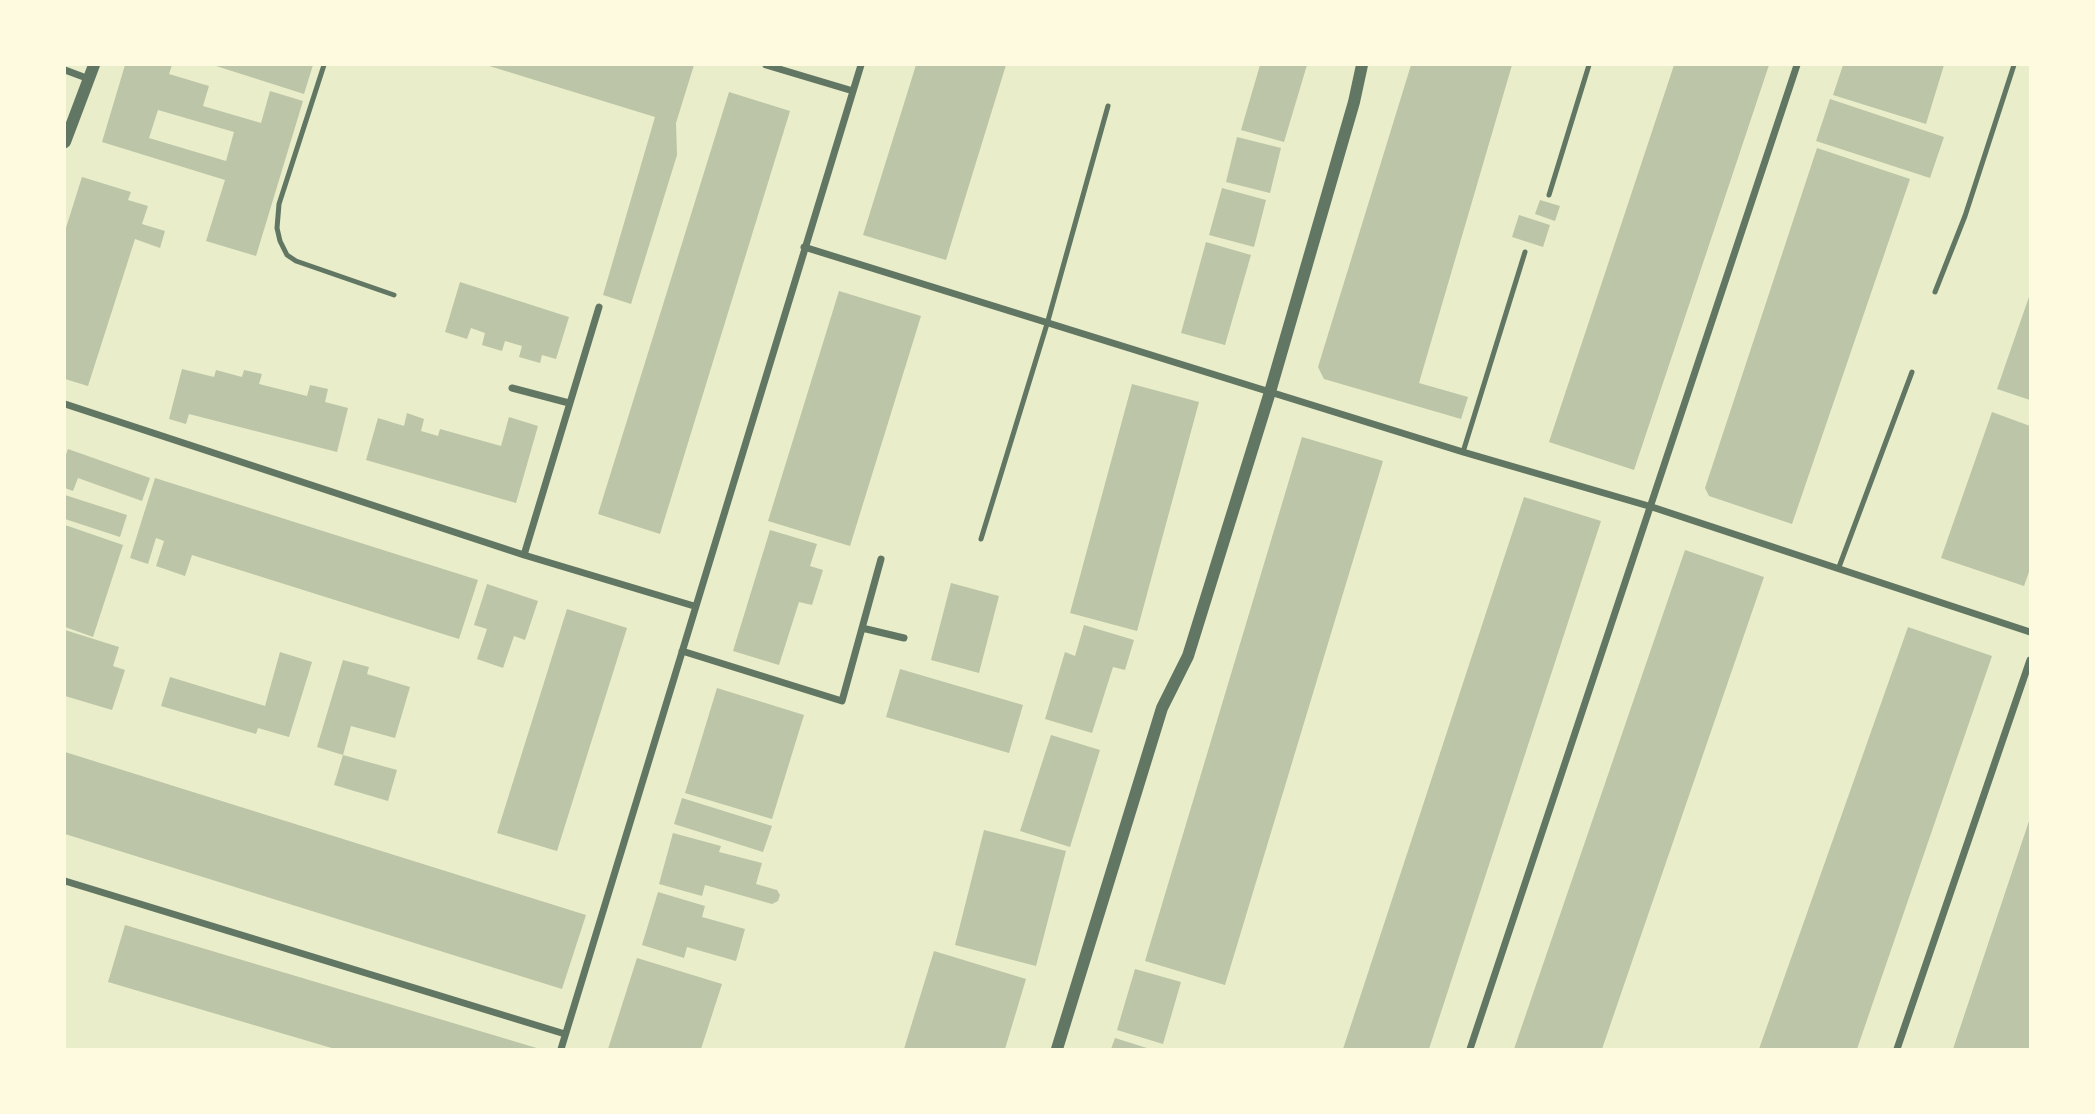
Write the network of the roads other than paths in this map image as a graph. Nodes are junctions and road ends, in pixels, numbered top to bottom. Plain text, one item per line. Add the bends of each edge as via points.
1 (94, 65) edge
2 (324, 65) edge
3 (766, 65) edge
4 (860, 65) edge
5 (1362, 65) edge
6 (1589, 65) edge
7 (1797, 65) edge
8 (2014, 65) edge
9 (65, 70) edge
10 (89, 79) junction
11 (853, 91) junction
12 (1108, 106) dead end
13 (65, 142) edge
14 (1549, 195) dead end
15 (804, 247) junction
16 (1525, 252) dead end
17 (1935, 292) dead end
18 (394, 295) dead end
19 (599, 307) dead end
20 (1048, 324) junction
21 (1912, 372) dead end
22 (512, 388) dead end
23 (1270, 392) junction
24 (569, 403) junction
25 (65, 404) edge
26 (1463, 452) junction
27 (1652, 507) junction
28 (981, 539) dead end
29 (524, 555) junction
30 (881, 559) dead end
31 (1839, 567) junction
32 (694, 606) junction
33 (862, 628) junction
34 (2030, 632) edge
35 (904, 638) dead end
36 (682, 651) junction
37 (2030, 660) edge
38 (65, 881) edge
39 (565, 1034) junction
40 (561, 1049) edge
41 (1057, 1049) edge
42 (1470, 1049) edge
43 (1897, 1049) edge

1 - 10 street
2 - 18 lane via 279,204 277,228 287,254 296,261
3 - 11 street
4 - 11 street
5 - 23 street
6 - 14 lane
7 - 27 street
8 - 17 lane
9 - 10 street
10 - 13 street
11 - 15 street
12 - 20 lane
15 - 20 street
15 - 32 street
16 - 26 lane
19 - 24 street
20 - 23 street
20 - 28 lane
21 - 31 lane
22 - 24 street
23 - 26 street
23 - 41 street via 1188,656 1162,708
24 - 29 street
25 - 29 street
26 - 27 street
27 - 31 street
27 - 42 street
29 - 32 street
30 - 33 street
31 - 34 street
32 - 36 street
33 - 35 street
33 - 36 street via 842,701
36 - 39 street
37 - 43 street
38 - 39 street
39 - 40 street

